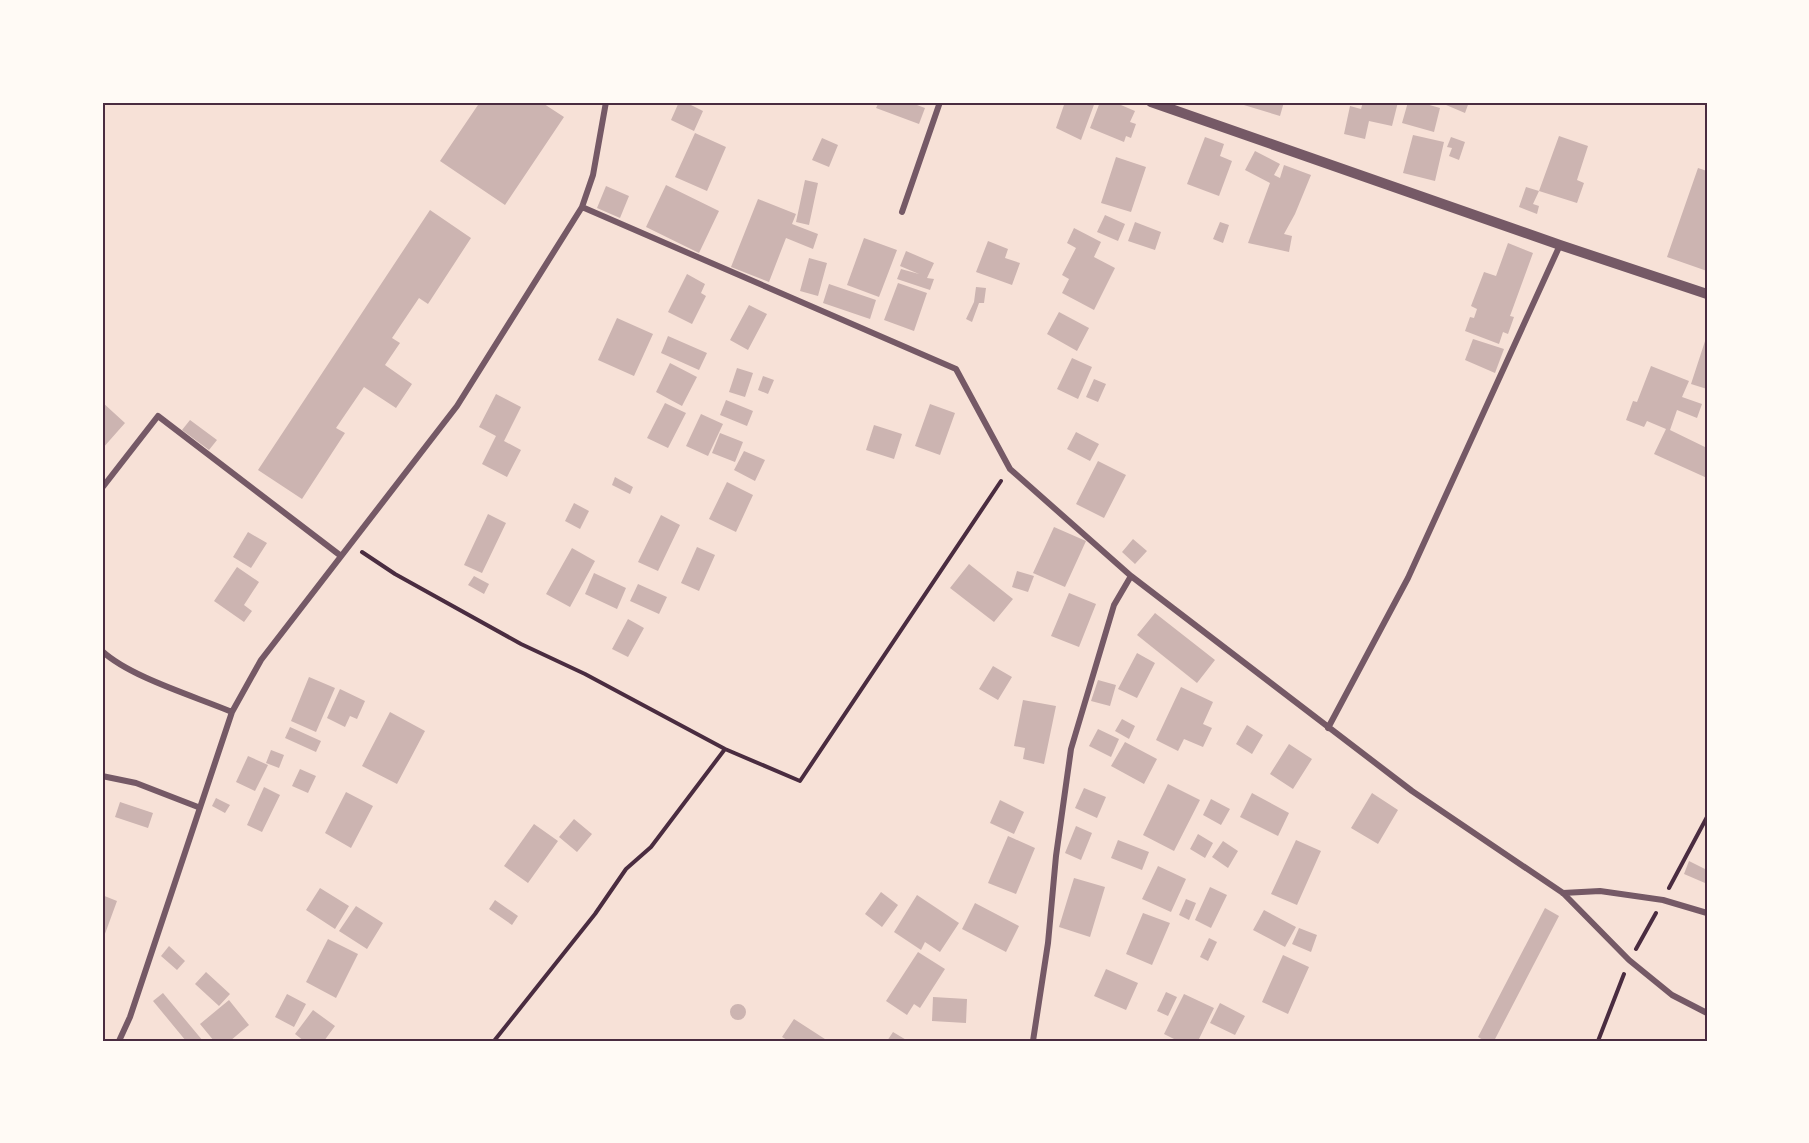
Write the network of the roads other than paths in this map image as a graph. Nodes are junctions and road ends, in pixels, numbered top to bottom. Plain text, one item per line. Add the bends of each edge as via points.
1 (606, 102) edge
2 (940, 102) edge
3 (1151, 102) edge
4 (582, 207) junction
5 (902, 212) dead end
6 (1560, 245) junction
7 (1707, 294) edge
8 (102, 488) edge
9 (341, 556) junction
10 (1131, 576) junction
11 (102, 651) edge
12 (232, 712) junction
13 (1328, 729) junction
14 (102, 776) edge
15 (198, 807) junction
16 (1563, 893) junction
17 (1707, 913) edge
18 (1707, 1013) edge
19 (119, 1041) edge
20 (1032, 1041) edge

1 - 4 street via 593,175
2 - 5 street
3 - 6 street
4 - 9 street via 457,406
4 - 10 street via 956,369 1010,469
6 - 7 street
6 - 13 street via 1408,578
8 - 9 street via 159,416
9 - 12 street via 261,660
10 - 13 street
10 - 20 street via 1114,605 1071,749
11 - 12 street via 144,676
12 - 15 street
13 - 16 street
14 - 15 street via 136,783
15 - 19 street
16 - 17 street via 1600,891 1663,900
16 - 18 street via 1629,960 1672,995

